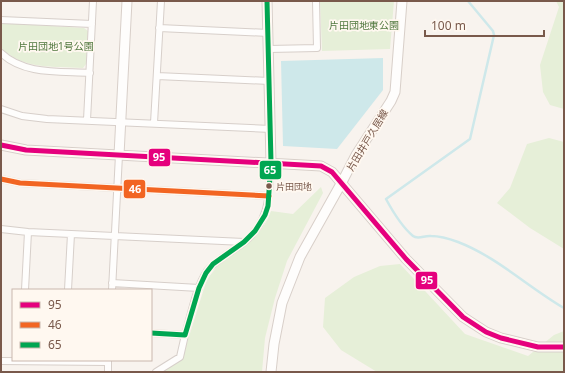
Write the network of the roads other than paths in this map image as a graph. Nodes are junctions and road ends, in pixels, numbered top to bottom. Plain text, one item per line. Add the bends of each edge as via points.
1 (93, 1) edge
2 (127, 1) edge
3 (160, 1) edge
4 (267, 1) edge
5 (316, 1) edge
6 (402, 1) edge
7 (1, 20) edge
8 (92, 24) junction
9 (159, 28) junction
10 (268, 34) junction
11 (268, 50) junction
12 (1, 54) edge
13 (90, 72) junction
14 (157, 76) junction
15 (269, 81) junction
16 (1, 109) edge
17 (87, 120) junction
18 (120, 122) junction
19 (154, 123) junction
20 (271, 129) junction
21 (1, 145) edge
22 (119, 155) junction
23 (271, 162) junction
24 (1, 180) edge
25 (342, 182) junction
26 (117, 188) junction
27 (269, 196) junction
28 (1, 229) edge
29 (28, 232) junction
30 (71, 234) junction
31 (114, 236) junction
32 (244, 242) junction
33 (112, 287) edge
34 (199, 288) junction
35 (25, 289) edge
36 (68, 289) edge
37 (152, 333) edge
38 (185, 335) junction
39 (564, 347) edge
40 (1, 361) edge
41 (22, 361) edge
42 (64, 361) edge
43 (108, 361) edge
44 (108, 372) edge
45 (156, 372) edge
46 (270, 372) edge

1 - 8 street
2 - 18 street
3 - 9 street
4 - 10 street
5 - 11 street via 317,48
6 - 25 street, 片田井戸久居線 via 395,92
7 - 8 street
8 - 13 street
9 - 10 street
9 - 14 street
10 - 11 street
11 - 15 street
12 - 13 street via 27,68
13 - 17 street
14 - 15 street
14 - 19 street
15 - 20 street
16 - 17 street via 22,116
17 - 18 street
18 - 19 street
18 - 22 street
19 - 20 street
20 - 23 street
21 - 22 street via 26,150
22 - 23 street
22 - 26 street
23 - 25 street via 321,166
23 - 27 street
24 - 26 street
25 - 39 street, 片田井戸久居線 via 406,259 463,317 486,332 501,338 538,347
25 - 46 street via 300,257 282,303
26 - 27 street
26 - 31 street
27 - 32 street via 262,221
28 - 29 street
29 - 30 street
29 - 35 street
30 - 31 street
30 - 36 street
31 - 32 street
31 - 33 street
32 - 34 street via 213,264
33 - 34 street
34 - 38 street
37 - 38 street
38 - 45 street via 180,357
40 - 41 street
41 - 42 street
42 - 43 street
43 - 44 street

